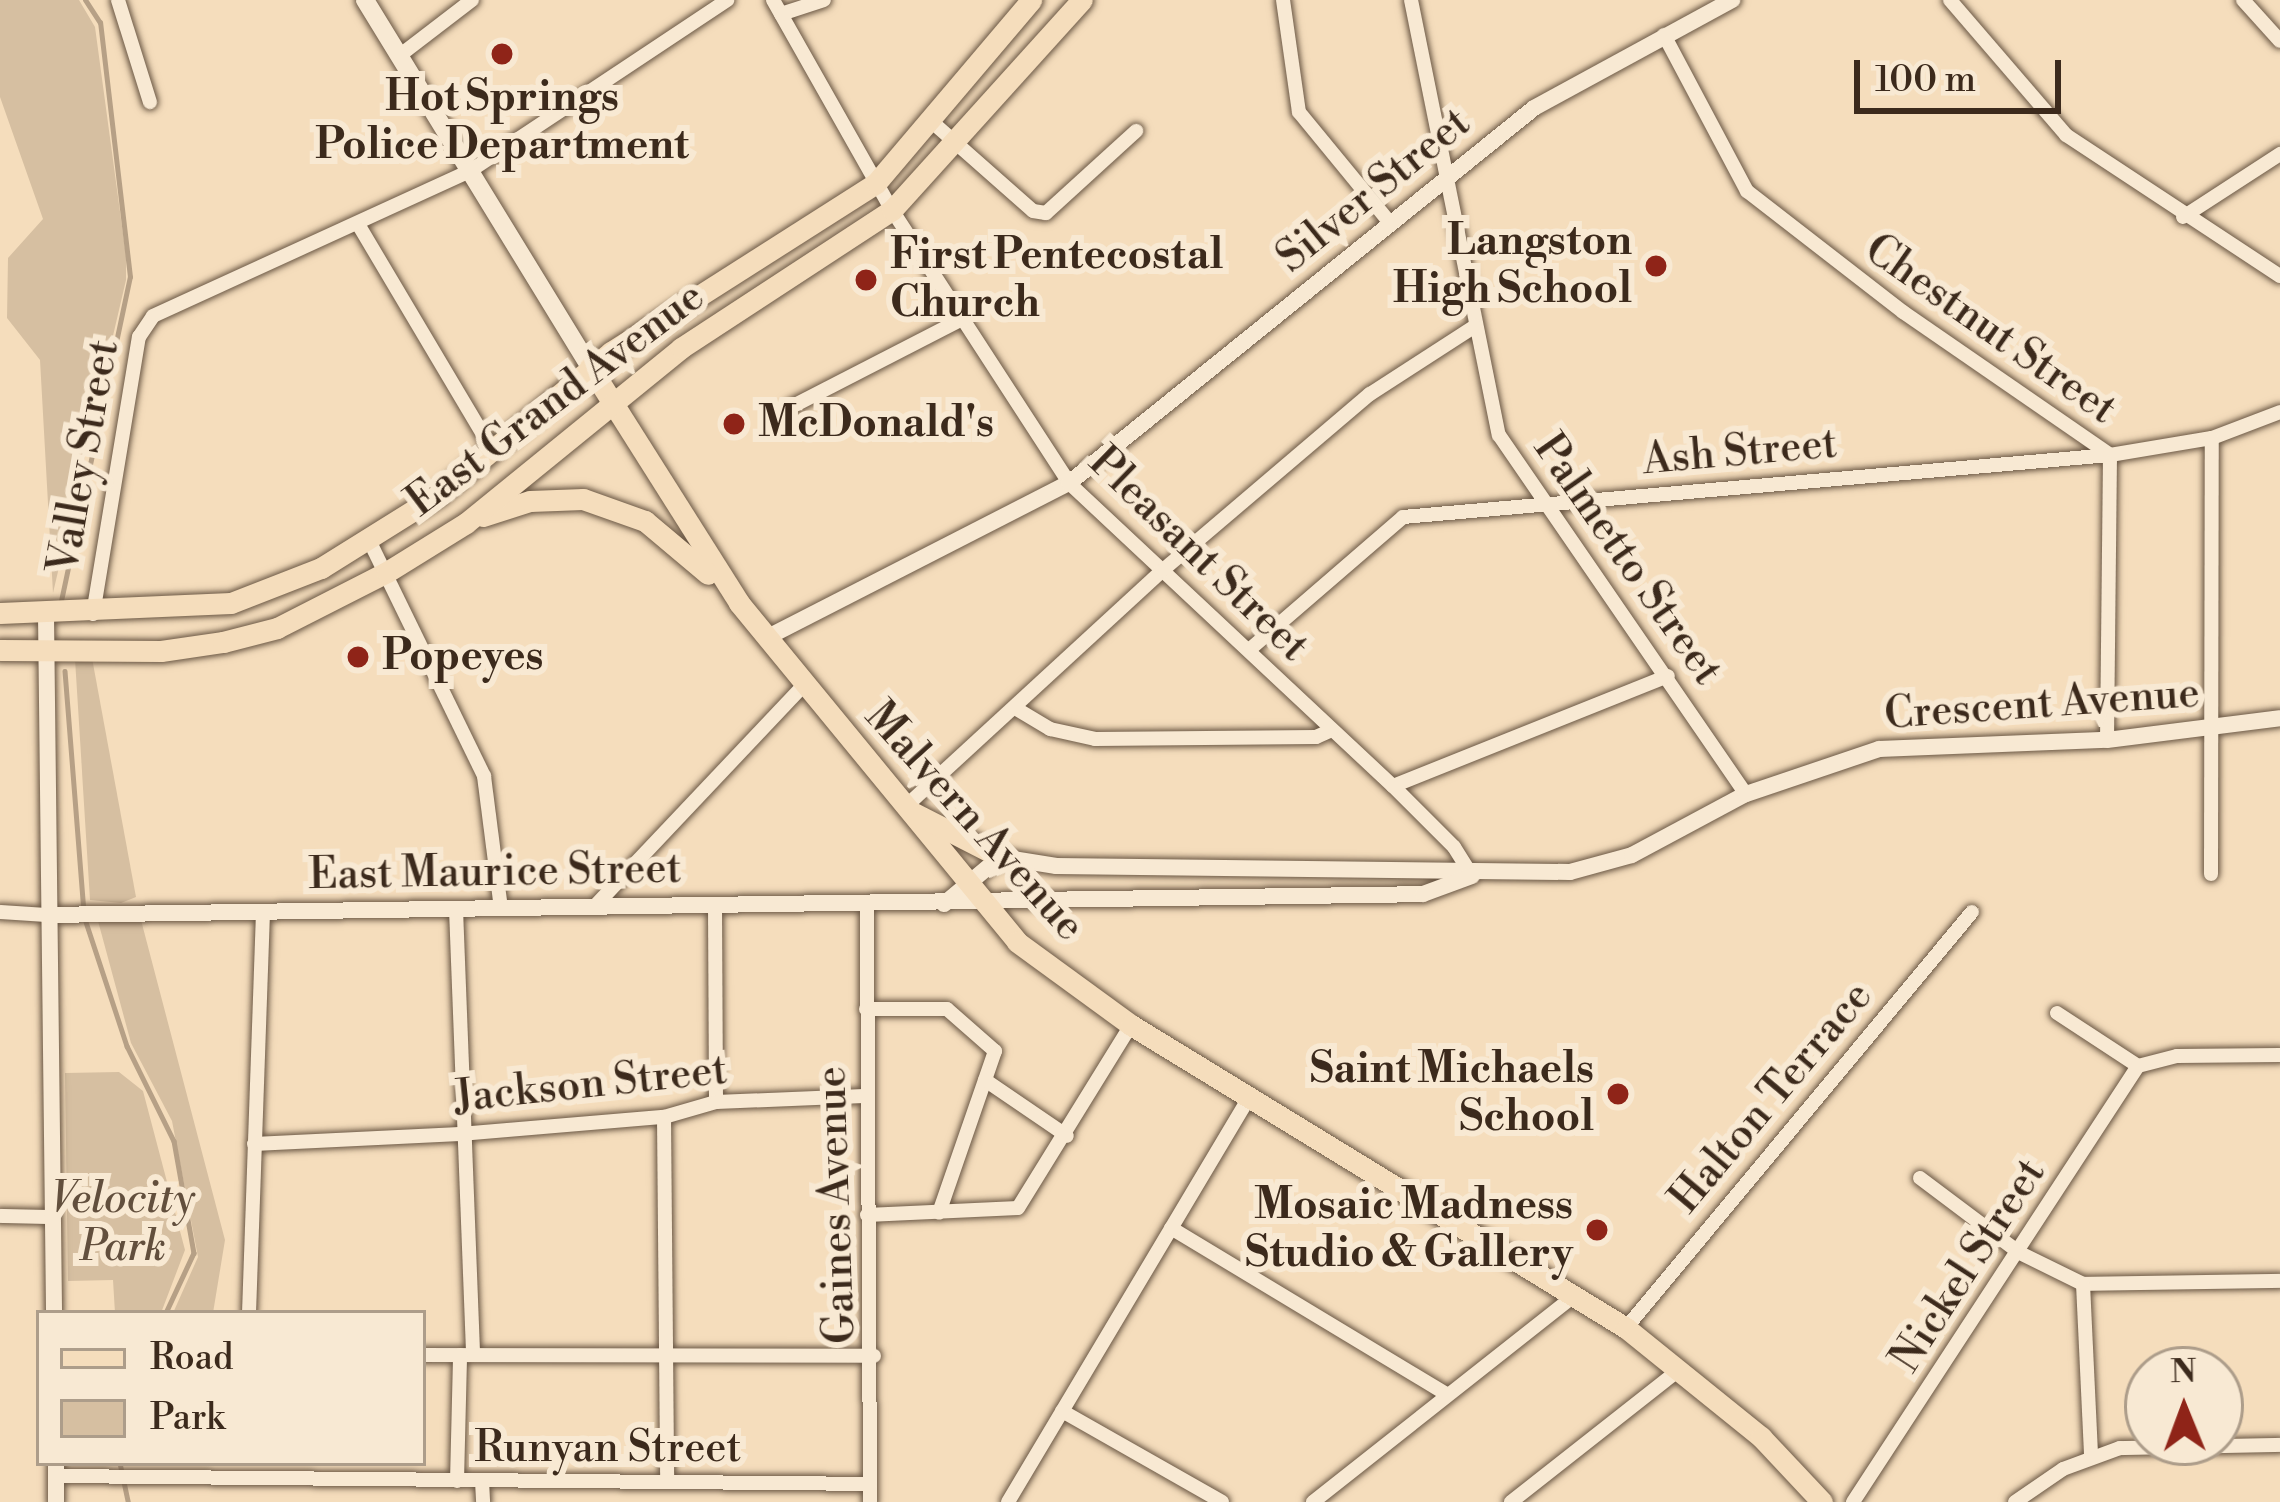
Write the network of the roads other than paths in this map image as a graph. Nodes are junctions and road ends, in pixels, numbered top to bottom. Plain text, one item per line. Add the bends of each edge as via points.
1 (118, 0) edge
2 (365, 0) edge
3 (472, 0) edge
4 (727, 0) edge
5 (824, 0) edge
6 (1031, 0) edge
7 (1082, 0) edge
8 (1283, 0) edge
9 (1411, 0) edge
10 (1732, 0) edge
11 (1950, 0) edge
12 (2243, 0) edge
13 (777, 7) edge
14 (1664, 35) junction
15 (2280, 41) edge
16 (399, 56) junction
17 (150, 102) dead end
18 (931, 121) junction
19 (1136, 131) dead end
20 (957, 146) junction
21 (2280, 154) edge
22 (470, 171) junction
23 (1447, 178) junction
24 (876, 183) junction
25 (892, 211) junction
26 (2183, 217) junction
27 (358, 224) junction
28 (1391, 224) junction
29 (2280, 276) edge
30 (962, 319) junction
31 (1475, 326) junction
32 (590, 367) junction
33 (609, 400) junction
34 (791, 407) dead end
35 (2280, 412) edge
36 (2212, 437) junction
37 (493, 451) junction
38 (2110, 455) junction
39 (1069, 483) junction
40 (1543, 502) junction
41 (466, 523) junction
42 (368, 538) junction
43 (1163, 570) junction
44 (387, 572) junction
45 (739, 603) junction
46 (0, 613) edge
47 (93, 614) junction
48 (46, 615) junction
49 (766, 638) junction
50 (0, 650) edge
51 (1249, 650) junction
52 (47, 651) junction
53 (1668, 676) junction
54 (803, 686) junction
55 (1016, 708) junction
56 (2280, 718) edge
57 (1332, 730) junction
58 (2210, 732) junction
59 (2107, 740) junction
60 (1393, 786) junction
61 (1746, 794) junction
62 (904, 808) junction
63 (1000, 856) junction
64 (1056, 866) junction
65 (1247, 866) junction
66 (2211, 874) dead end
67 (1472, 875) junction
68 (963, 881) junction
69 (1056, 897) junction
70 (1248, 897) junction
71 (980, 901) junction
72 (944, 904) junction
73 (867, 906) junction
74 (594, 907) junction
75 (715, 907) junction
76 (500, 908) junction
77 (456, 909) junction
78 (0, 912) edge
79 (263, 912) junction
80 (1972, 912) dead end
81 (47, 915) junction
82 (866, 1009) junction
83 (2057, 1013) dead end
84 (1131, 1025) junction
85 (2280, 1055) edge
86 (2138, 1066) junction
87 (985, 1080) junction
88 (864, 1096) junction
89 (1249, 1097) junction
90 (716, 1102) junction
91 (664, 1118) junction
92 (460, 1134) junction
93 (1067, 1136) junction
94 (254, 1144) junction
95 (1920, 1178) dead end
96 (940, 1214) junction
97 (867, 1215) junction
98 (0, 1216) edge
99 (52, 1217) junction
100 (1171, 1228) junction
101 (2020, 1253) junction
102 (2280, 1281) edge
103 (2083, 1284) junction
104 (1576, 1294) junction
105 (54, 1310) edge
106 (249, 1310) edge
107 (1626, 1328) junction
108 (426, 1355) edge
109 (467, 1355) junction
110 (874, 1356) junction
111 (664, 1358) junction
112 (1680, 1369) junction
113 (1446, 1394) junction
114 (1062, 1411) junction
115 (2280, 1445) edge
116 (2091, 1456) junction
117 (57, 1469) edge
118 (667, 1480) junction
119 (457, 1481) junction
120 (482, 1481) junction
121 (724, 1482) junction
122 (870, 1484) junction
123 (56, 1502) edge
124 (483, 1502) edge
125 (724, 1502) edge
126 (870, 1502) edge
127 (1008, 1502) edge
128 (1222, 1502) edge
129 (1313, 1502) edge
130 (1511, 1502) edge
131 (1822, 1502) edge
132 (1853, 1502) edge
133 (2015, 1502) edge

1 - 17 street
2 - 16 main road, Malvern Avenue
3 - 16 street
4 - 22 street
5 - 13 street
6 - 18 main road, East Grand Avenue
7 - 20 main road, East Grand Avenue
8 - 28 street via 1299,112
9 - 23 street, Palmetto Street
10 - 14 street, Silver Street
11 - 26 street via 2066,135
12 - 15 street
13 - 24 street, Pleasant Street
14 - 23 street, Silver Street via 1570,82
14 - 38 street, Chestnut Street via 1730,169 1788,225
16 - 22 main road, Malvern Avenue
18 - 20 street
18 - 24 main road, East Grand Avenue
19 - 20 street via 1046,213 1033,211
20 - 25 main road, East Grand Avenue
21 - 26 street
22 - 27 street
22 - 32 main road, Malvern Avenue
23 - 28 street, Silver Street
23 - 31 street, Palmetto Street
24 - 25 street, Pleasant Street
24 - 32 main road, East Grand Avenue
25 - 30 street, Pleasant Street
25 - 33 main road, East Grand Avenue
26 - 29 street
27 - 37 street
27 - 47 street, Valley Street via 153,316 139,337
28 - 39 street, Silver Street
30 - 34 street
30 - 39 street, Pleasant Street
31 - 40 street, Palmetto Street via 1499,435
31 - 43 street via 1370,394
32 - 33 main road, Malvern Avenue
32 - 37 main road, East Grand Avenue
33 - 41 main road, East Grand Avenue
33 - 45 main road, Malvern Avenue
35 - 36 street, Ash Street
36 - 38 street, Ash Street
36 - 58 street
37 - 42 main road, East Grand Avenue
38 - 40 street, Ash Street
38 - 59 street, Chestnut Street
39 - 43 street, Pleasant Street
39 - 49 street, Silver Street
40 - 51 street, Ash Street via 1403,517
40 - 53 street, Palmetto Street
41 - 44 main road, East Grand Avenue
41 - 45 main road via 530,501 611,507 675,544
42 - 44 street
42 - 47 main road, East Grand Avenue via 300,578 231,603
43 - 51 street, Pleasant Street
43 - 55 street
44 - 52 main road, East Grand Avenue via 277,628 223,642
44 - 76 street via 484,776
45 - 49 main road, Malvern Avenue
46 - 48 main road, East Grand Avenue
47 - 48 main road, East Grand Avenue
48 - 52 street, Valley Street
49 - 54 main road, Malvern Avenue
50 - 52 main road, East Grand Avenue
51 - 57 street, Pleasant Street
52 - 81 street, Valley Street
53 - 60 street
53 - 61 street, Palmetto Street
54 - 62 main road, Malvern Avenue
54 - 74 street
55 - 57 street via 1049,729 1095,739 1316,737
55 - 62 street
56 - 58 street, Crescent Avenue
57 - 60 street, Pleasant Street
58 - 59 street, Crescent Avenue
58 - 66 street
59 - 61 street, Crescent Avenue via 1879,749
60 - 67 street, Pleasant Street
61 - 67 street, Crescent Avenue via 1632,855 1570,872
62 - 63 main road
62 - 68 main road, Malvern Avenue
63 - 64 street, Crescent Avenue
63 - 68 street
64 - 65 street, Crescent Avenue
64 - 69 street
65 - 67 street, Crescent Avenue via 1421,866
65 - 70 street
67 - 70 street, Crescent Avenue via 1423,894
68 - 71 main road, Malvern Avenue
68 - 72 street
69 - 70 street, Crescent Avenue
69 - 71 street, Crescent Avenue
71 - 72 street, East Maurice Street
71 - 84 main road, Malvern Avenue via 1065,982
72 - 73 street, East Maurice Street
73 - 75 street, East Maurice Street
73 - 82 street, Gaines Avenue
74 - 75 street, East Maurice Street
74 - 76 street, East Maurice Street
75 - 90 street
76 - 77 street, East Maurice Street
77 - 79 street, East Maurice Street
77 - 92 street
78 - 81 street
79 - 81 street, East Maurice Street
79 - 94 street
80 - 107 street, Halton Terrace
81 - 99 street, Valley Street
82 - 87 street via 947,1009 995,1052
82 - 88 street, Gaines Avenue
83 - 86 street
84 - 89 main road, Malvern Avenue
84 - 93 street
85 - 86 street via 2176,1056
86 - 101 street, Nickel Street
87 - 93 street
87 - 96 street
88 - 90 street, Jackson Street
88 - 97 street, Gaines Avenue
89 - 100 street
89 - 104 main road, Malvern Avenue
90 - 91 street, Jackson Street
91 - 92 street, Jackson Street
91 - 111 street
92 - 94 street, Jackson Street
92 - 109 street
93 - 96 street via 1018,1208
94 - 106 street
95 - 101 street
96 - 97 street
97 - 110 street, Gaines Avenue
98 - 99 street
99 - 105 street, Valley Street
100 - 113 street
100 - 114 street
101 - 103 street
101 - 132 street, Nickel Street
102 - 103 street
103 - 116 street
104 - 107 main road, Malvern Avenue
104 - 113 street
107 - 112 main road, Malvern Avenue
108 - 109 street
109 - 111 street
109 - 119 street
110 - 111 street
110 - 122 street, Gaines Avenue
111 - 118 street
112 - 130 street
112 - 131 main road, Malvern Avenue
113 - 129 street
114 - 127 street
114 - 128 street
115 - 116 street via 2120,1448
116 - 133 street
117 - 119 street, Runyan Street via 113,1478
117 - 123 street
118 - 120 street, Runyan Street
118 - 121 street, Runyan Street
119 - 120 street, Runyan Street
120 - 124 street
121 - 122 street, Runyan Street
121 - 125 street
122 - 126 street, Gaines Avenue

